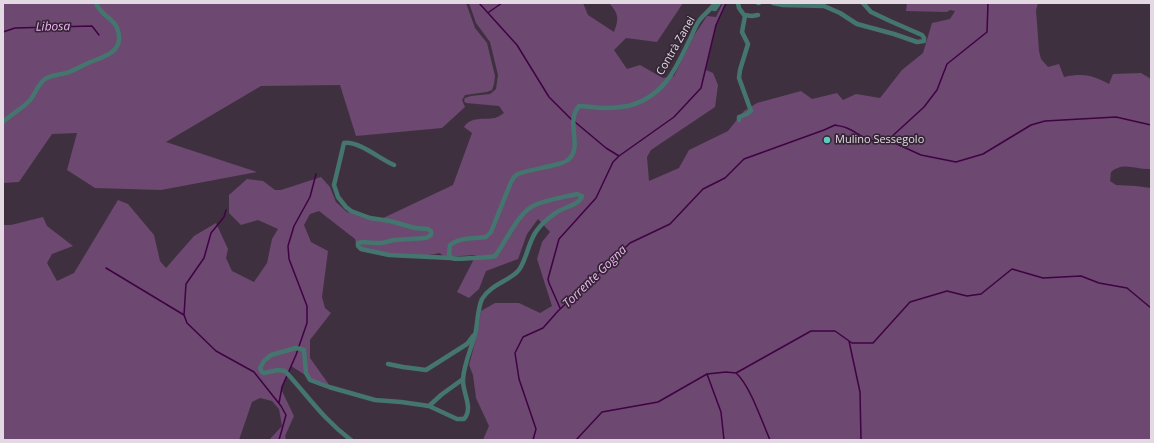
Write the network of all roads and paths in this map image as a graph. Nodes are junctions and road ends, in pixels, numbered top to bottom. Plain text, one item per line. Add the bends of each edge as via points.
1 (96, 3) edge
2 (715, 3) edge
3 (719, 3) edge
4 (738, 3) edge
5 (773, 3) edge
6 (863, 3) edge
7 (711, 8) junction
8 (758, 14) dead end
9 (745, 16) junction
10 (739, 120) dead end
11 (3, 122) edge
12 (394, 165) dead end
13 (451, 258) junction
14 (475, 333) junction
15 (388, 364) dead end
16 (463, 379) junction
17 (429, 406) junction
18 (351, 440) edge

1 - 11 street via 99,10 116,26 119,38 116,48 104,57 46,78 29,101
2 - 7 street, Contrà Zanei
3 - 7 street, Contrà Zanei via 715,9
4 - 9 street
5 - 6 street via 824,6 858,24 917,42 924,41 922,34 871,12
7 - 13 street, Contrà Zanei via 698,23 668,80 649,98 628,106 579,106 573,120 574,149 568,161 515,176 491,232 486,237 467,239 450,245
8 - 9 street
9 - 10 street via 743,33 748,44 739,78 751,110 739,117
12 - 13 street via 354,144 344,143 334,182 338,197 346,207 358,214 428,229 431,230 431,235 426,238 378,244 361,242 358,246 361,249 389,255
13 - 14 street via 458,260 495,256 527,210 544,202 577,194 582,196 576,203 557,212 540,226 519,270 499,283 483,298
14 - 15 street via 467,344 426,370
14 - 16 street
16 - 17 street
16 - 17 street via 468,403 467,416 464,419 457,420
17 - 18 street via 375,400 310,380 306,373 304,350 298,348 271,355 264,361 260,368 262,372 285,371 322,415

